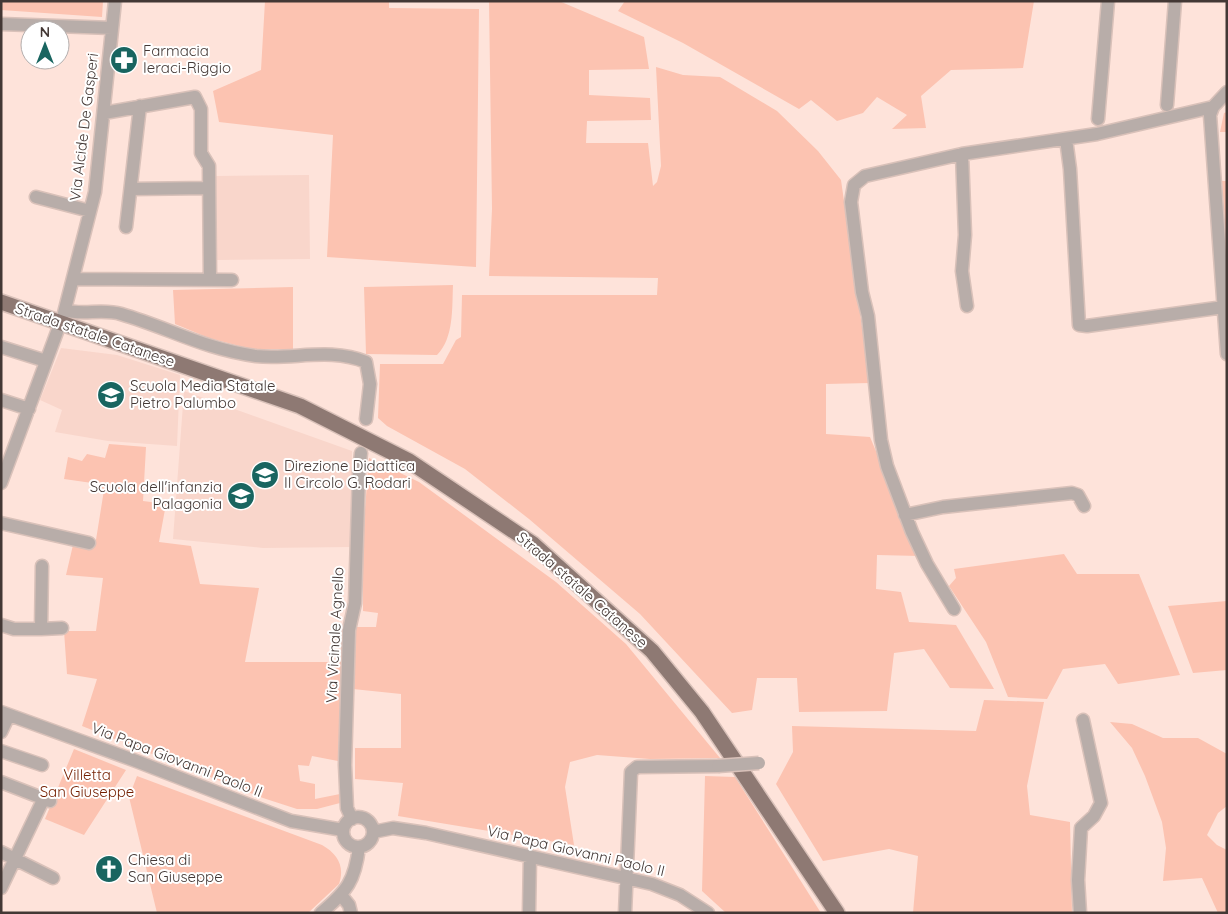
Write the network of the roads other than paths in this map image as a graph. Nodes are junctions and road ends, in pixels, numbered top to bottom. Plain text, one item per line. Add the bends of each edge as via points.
1 (115, 1) edge
2 (1108, 1) edge
3 (1175, 1) edge
4 (1, 24) edge
5 (112, 28) junction
6 (1227, 92) edge
7 (140, 106) junction
8 (1167, 106) dead end
9 (1213, 107) junction
10 (104, 113) junction
11 (1098, 119) dead end
12 (1066, 139) junction
13 (962, 154) junction
14 (209, 188) junction
15 (130, 189) junction
16 (36, 197) dead end
17 (90, 211) junction
18 (126, 227) dead end
19 (73, 279) junction
20 (210, 280) junction
21 (232, 280) dead end
22 (1, 302) edge
23 (967, 306) dead end
24 (1224, 307) junction
25 (57, 332) dead end
26 (1, 347) edge
27 (1227, 354) edge
28 (46, 361) junction
29 (1, 400) edge
30 (28, 410) junction
31 (366, 420) dead end
32 (361, 453) dead end
33 (5, 467) edge
34 (1, 483) edge
35 (1084, 506) dead end
36 (906, 514) junction
37 (1, 523) edge
38 (89, 543) dead end
39 (42, 566) dead end
40 (954, 609) dead end
41 (1, 625) edge
42 (62, 628) dead end
43 (41, 629) junction
44 (5, 714) edge
45 (1083, 720) dead end
46 (1, 732) edge
47 (1, 751) edge
48 (759, 763) dead end
49 (42, 765) dead end
50 (1, 782) edge
51 (352, 819) junction
52 (343, 830) junction
53 (373, 832) junction
54 (359, 847) junction
55 (1, 852) edge
56 (530, 856) junction
57 (16, 858) junction
58 (52, 878) dead end
59 (626, 878) junction
60 (1, 888) edge
61 (341, 895) junction
62 (321, 913) edge
63 (351, 913) edge
64 (529, 913) edge
65 (625, 913) edge
66 (708, 913) edge
67 (837, 913) edge
68 (1080, 913) edge

1 - 5 street, Via Alcide De Gasperi
2 - 11 street
3 - 8 street
4 - 5 street
5 - 10 street, Via Alcide De Gasperi
6 - 9 street
7 - 10 street
7 - 14 street via 195,96 201,109 201,153 209,166
7 - 15 street
9 - 12 street
9 - 24 street via 1210,115 1211,142
10 - 17 street, Via Alcide De Gasperi
12 - 13 street
12 - 24 street via 1079,325
13 - 23 street via 962,271
13 - 36 street via 865,176 854,185 850,202 868,316 881,440 887,466
14 - 15 street
14 - 20 street
15 - 18 street
16 - 17 street
17 - 19 street, Via Alcide De Gasperi
19 - 20 street
19 - 31 street, Via Alcide De Gasperi via 64,311 120,313 182,338 237,353 259,356 328,354 352,356 366,362 370,384
20 - 21 street
22 - 67 main road, Strada statale Catanese via 300,406 409,461 532,544 658,658 702,712
24 - 27 street
25 - 28 street
26 - 28 street
28 - 30 street
29 - 30 street
30 - 33 street
32 - 51 street, Via Vicinale Agnello via 345,765 347,808
33 - 34 street
35 - 36 street via 1078,495 1072,493
36 - 40 street via 927,564
37 - 38 street
39 - 43 street
41 - 43 street via 14,629
42 - 43 street
44 - 46 street
44 - 52 street, Via Papa Giovanni Paolo II via 291,821
45 - 68 street via 1101,803 1094,816 1081,828
47 - 49 street
48 - 59 street, bridge via 636,768 631,772
50 - 57 street via 47,799
51 - 52 street
51 - 53 street via 366,820
52 - 54 street via 347,843
53 - 54 street via 369,843
53 - 56 street, Via Papa Giovanni Paolo II via 393,828 426,833
54 - 61 street via 356,870
55 - 57 street
56 - 59 street, Via Papa Giovanni Paolo II
56 - 64 street
57 - 58 street
57 - 60 street
59 - 65 street
59 - 66 street, Via Papa Giovanni Paolo II via 680,895
61 - 62 street
61 - 63 street via 350,905

